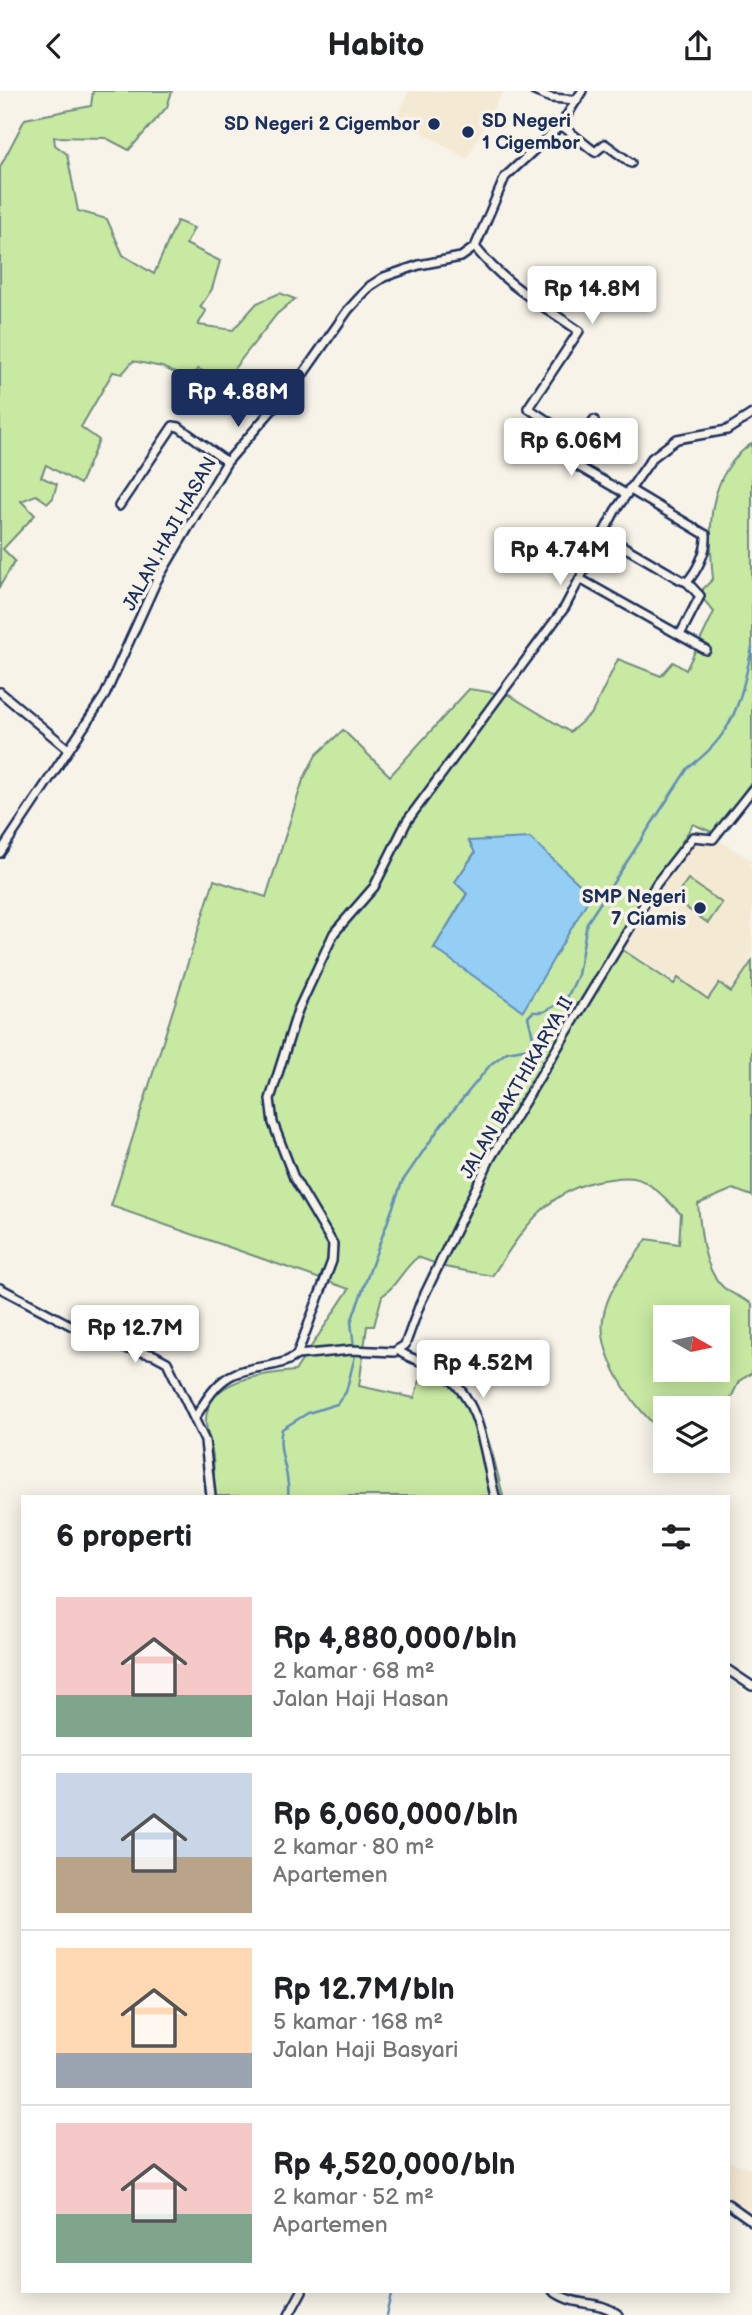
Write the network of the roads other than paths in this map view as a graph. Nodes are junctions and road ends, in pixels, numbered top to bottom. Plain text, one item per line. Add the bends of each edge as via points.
1 (534, 91) edge
2 (582, 91) edge
3 (576, 100) junction
4 (561, 125) junction
5 (631, 163) dead end
6 (475, 247) junction
7 (752, 414) edge
8 (594, 420) dead end
9 (579, 442) junction
10 (227, 462) junction
11 (628, 491) junction
12 (119, 506) dead end
13 (602, 534) junction
14 (580, 579) junction
15 (687, 583) junction
16 (680, 635) junction
17 (706, 650) dead end
18 (0, 692) edge
19 (68, 749) junction
20 (752, 790) edge
21 (0, 853) edge
22 (0, 1287) edge
23 (398, 1350) junction
24 (297, 1355) junction
25 (195, 1418) junction
26 (211, 1495) edge
27 (495, 1495) edge
28 (730, 1671) edge
29 (752, 1686) edge
30 (730, 2205) edge
31 (752, 2221) edge
32 (301, 2293) edge
33 (555, 2293) edge
34 (289, 2315) edge
35 (618, 2315) edge

1 - 3 street
2 - 3 street
3 - 4 street
4 - 5 street via 595,152 605,145
4 - 6 street via 505,177
6 - 9 street via 514,288 579,331 528,406
6 - 10 street, JALAN HAJI HASAN via 461,257 419,265 370,286 303,375
7 - 11 street via 727,430 677,439 652,458
8 - 9 street
9 - 11 street via 570,456 573,464
10 - 12 street via 173,426
10 - 19 street, JALAN HAJI HASAN via 156,582 104,695
11 - 13 street
11 - 15 street via 706,535 706,545
13 - 14 street
13 - 15 street
14 - 16 street
14 - 24 street via 565,607 407,821 374,887 334,933 298,1010 270,1111 301,1194 331,1237 333,1256
15 - 16 street via 700,596
16 - 17 street
18 - 19 street
19 - 21 street, JALAN HAJI HASAN
20 - 23 street, JALAN BAKTHIKARYA II via 713,839 693,837 657,883 490,1159 405,1345
22 - 25 street via 106,1344 167,1361
23 - 24 street
23 - 27 street via 439,1369 466,1398 484,1438
24 - 25 street via 274,1366 232,1375 218,1385
25 - 26 street via 206,1447
28 - 29 street
30 - 31 street
32 - 34 street
33 - 35 street via 572,2303 603,2305

